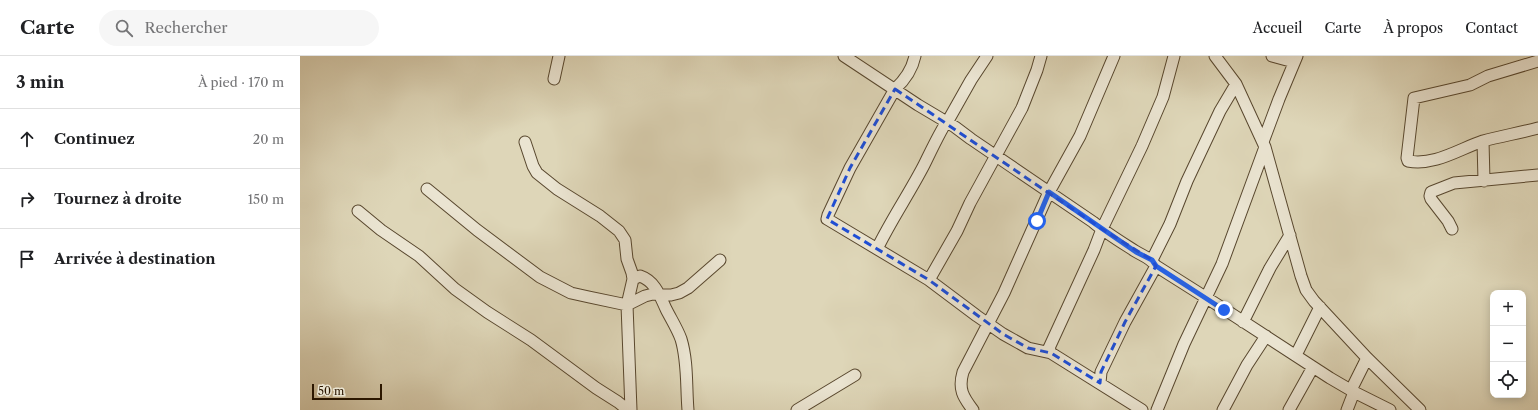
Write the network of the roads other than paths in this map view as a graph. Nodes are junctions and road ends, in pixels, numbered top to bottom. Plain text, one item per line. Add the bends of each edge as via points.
1 (559, 56) edge
2 (844, 56) edge
3 (914, 56) edge
4 (987, 56) edge
5 (1041, 56) edge
6 (1114, 56) edge
7 (1174, 56) edge
8 (1215, 56) edge
9 (1272, 56) edge
10 (1295, 59) edge
11 (1538, 62) edge
12 (554, 79) dead end
13 (1236, 84) junction
14 (895, 88) junction
15 (945, 122) junction
16 (1538, 128) edge
17 (1483, 141) junction
18 (525, 142) dead end
19 (1264, 144) junction
20 (996, 156) junction
21 (1538, 175) edge
22 (1484, 181) junction
23 (427, 189) dead end
24 (1049, 192) junction
25 (358, 211) dead end
26 (1102, 229) junction
27 (1452, 229) dead end
28 (1290, 235) junction
29 (877, 249) junction
30 (720, 260) dead end
31 (1154, 263) junction
32 (633, 279) junction
33 (929, 280) junction
34 (660, 294) junction
35 (1206, 299) junction
36 (627, 305) junction
37 (1320, 307) junction
38 (1243, 322) junction
39 (988, 324) junction
40 (1266, 336) junction
41 (1051, 353) junction
42 (1296, 355) junction
43 (1367, 358) junction
44 (1313, 367) junction
45 (855, 375) dead end
46 (1100, 383) junction
47 (1353, 391) junction
48 (628, 410) edge
49 (631, 410) edge
50 (688, 410) edge
51 (797, 410) edge
52 (973, 410) edge
53 (1142, 410) edge
54 (1157, 410) edge
55 (1223, 410) edge
56 (1289, 410) edge
57 (1347, 410) edge
58 (1390, 410) edge
59 (1420, 410) edge

1 - 12 street
2 - 14 street
3 - 14 street via 910,71 903,82
4 - 15 street
5 - 20 street via 1024,102
6 - 24 street via 1080,136
7 - 26 street via 1163,97
8 - 13 street
9 - 10 street
10 - 19 street
11 - 17 street via 1488,76 1466,86 1414,98 1408,161 1434,160
13 - 19 street
13 - 31 street via 1220,111 1187,181
14 - 15 street
14 - 29 street via 850,168 827,219
15 - 20 street
15 - 29 street via 921,172 891,220
16 - 17 street
17 - 22 street
18 - 32 street via 537,173 622,234
19 - 28 street
19 - 35 street via 1229,246
20 - 24 street
20 - 33 street
21 - 22 street
22 - 27 street via 1454,183 1431,192 1431,199
23 - 36 street via 476,230 546,280 571,293
24 - 26 street
24 - 39 street
25 - 48 street via 419,256 455,289
26 - 31 street
26 - 41 street via 1049,348
28 - 37 street via 1306,290
28 - 38 street
29 - 33 street
30 - 34 street via 680,293
31 - 35 street
31 - 46 street via 1101,372
32 - 34 street via 640,276 647,278
32 - 36 street
33 - 39 street
34 - 36 street via 645,296
34 - 50 street via 681,341
35 - 38 street
35 - 54 street
36 - 49 street
37 - 42 street
37 - 43 street
38 - 40 street
39 - 41 street via 1028,348
39 - 52 street via 961,383 961,391
40 - 42 street
40 - 55 street
41 - 46 street
42 - 44 street
43 - 47 street
43 - 59 street
44 - 47 street
44 - 56 street
45 - 51 street
46 - 53 street
47 - 57 street
47 - 58 street

